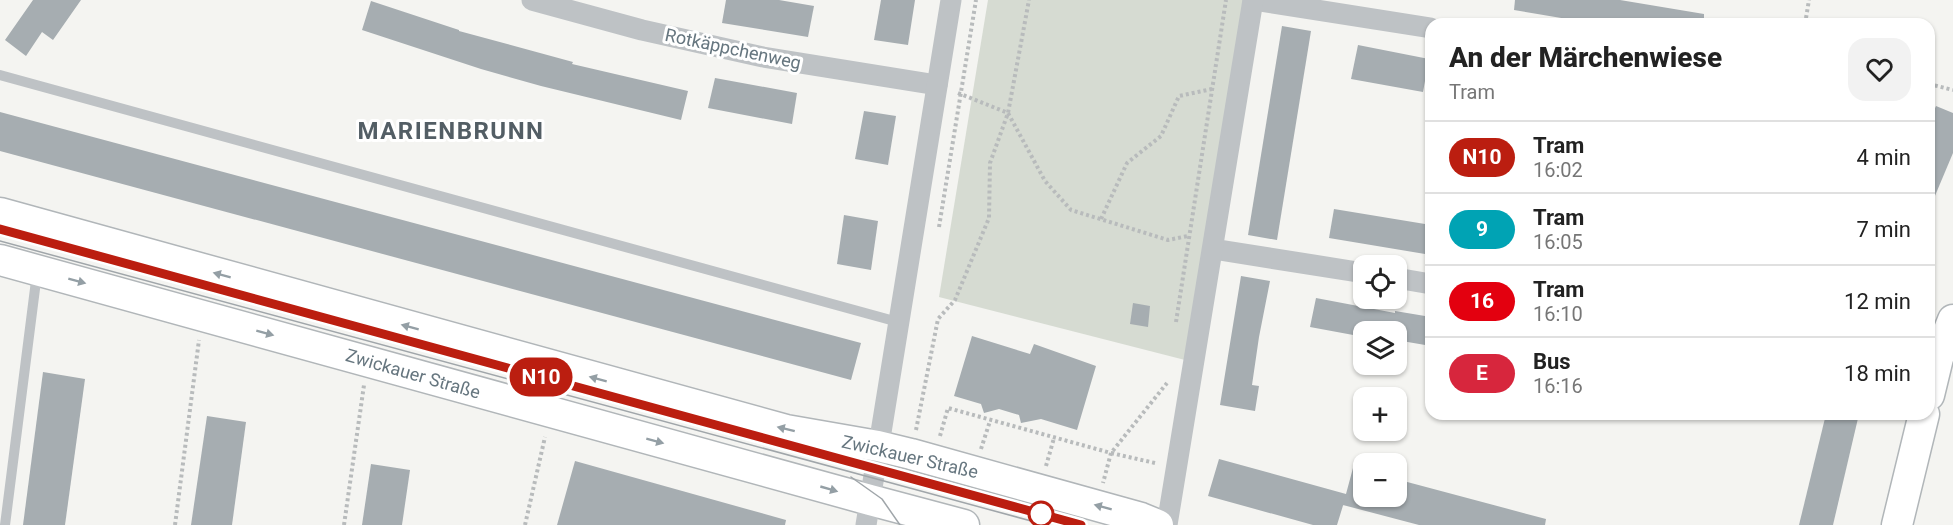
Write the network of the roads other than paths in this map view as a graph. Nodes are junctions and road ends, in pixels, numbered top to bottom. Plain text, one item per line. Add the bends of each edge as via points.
1 (532, 0) edge
2 (951, 0) edge
3 (1253, 0) edge
4 (1425, 27) edge
5 (0, 75) edge
6 (938, 85) junction
7 (0, 213) edge
8 (1214, 243) junction
9 (0, 260) edge
10 (37, 270) junction
11 (1353, 271) edge
12 (1407, 280) edge
13 (1425, 283) edge
14 (1953, 320) edge
15 (898, 322) junction
16 (1935, 370) edge
17 (1923, 420) edge
18 (878, 446) junction
19 (868, 513) edge
20 (5, 525) edge
21 (964, 525) edge
22 (1158, 525) edge
23 (1167, 525) edge
24 (1897, 525) edge

1 - 6 street, Rotkäppchenweg via 763,57
2 - 6 street
3 - 4 street
3 - 8 street
5 - 15 lane
6 - 15 street
18 -> 7 main road, Zwickauer Straße via 786,430
8 - 11 street
8 - 23 street
9 - 10 main road, Zwickauer Straße
10 -> 19 main road, Zwickauer Straße via 550,412
10 - 20 lane
12 - 13 street
14 - 16 main road
15 - 18 street
17 - 24 main road
18 - 19 street
22 -> 18 main road, Zwickauer Straße
19 - 21 main road, Zwickauer Straße

